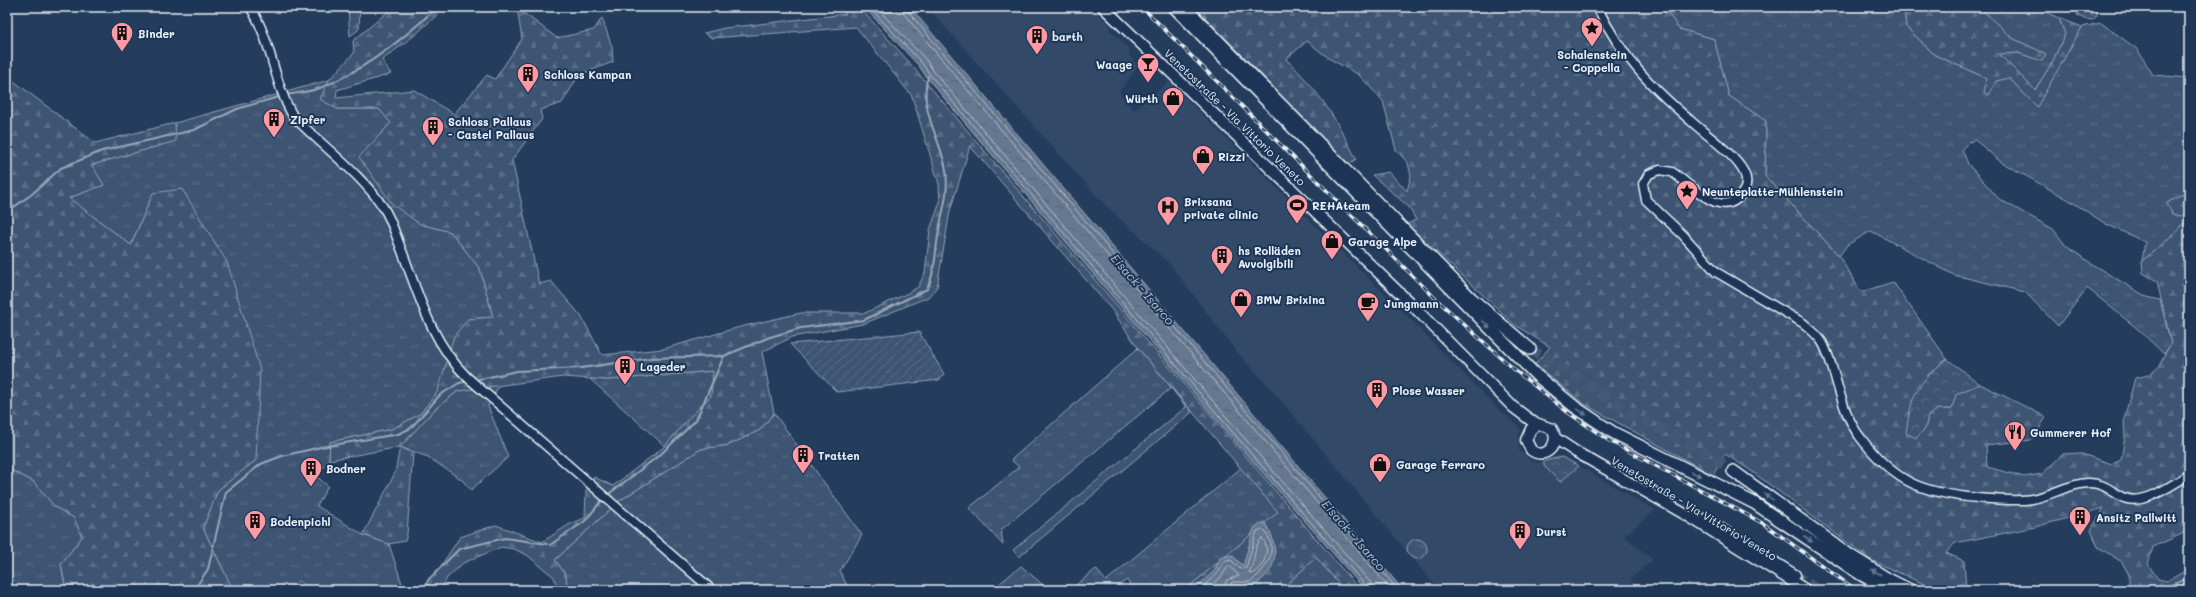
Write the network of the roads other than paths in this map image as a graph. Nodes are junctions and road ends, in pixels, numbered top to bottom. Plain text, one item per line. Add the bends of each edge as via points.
1 (250, 7) edge
2 (1174, 7) edge
3 (1185, 7) edge
4 (1597, 7) edge
5 (1107, 10) edge
6 (1530, 349) tunnel mouth
7 (1513, 407) junction
8 (1539, 424) junction
9 (1528, 433) junction
10 (1555, 438) junction
11 (1551, 449) junction
12 (1576, 452) junction
13 (1732, 471) tunnel mouth
14 (2189, 475) edge
15 (1644, 491) junction
16 (1795, 575) tunnel mouth
17 (1803, 589) edge
18 (712, 590) edge
19 (1889, 590) edge
20 (1910, 590) edge

1 - 18 street via 259,22 286,104 293,116 365,185 383,207 392,224 434,335 449,357 476,385
2 -> 19 highway via 1536,375 1558,394 1633,444 1770,513 1860,574
3 - 6 highway via 1471,298
4 - 14 street via 1613,38 1638,72 1736,162 1745,175 1746,185 1741,195 1731,202 1720,204 1708,200 1672,172 1654,171 1643,184 1646,200 1683,234 1716,272 1816,333 1824,344 1843,404 1859,436 1882,462 1900,477 1923,489 1948,495 2016,501 2035,499 2088,483 2101,485 2123,498 2134,500 2147,497
5 - 7 main road, Venetostraße - Via Vittorio Veneto
7 - 8 main road, Venetostraße - Via Vittorio Veneto
7 - 9 main road, Venetostraße - Via Vittorio Veneto
8 - 9 main road
8 - 10 main road, Venetostraße - Via Vittorio Veneto via 1552,429
9 - 11 main road, Venetostraße - Via Vittorio Veneto via 1527,444 1534,452 1541,454
10 - 11 main road
10 - 12 main road, Venetostraße - Via Vittorio Veneto
11 - 12 main road, Venetostraße - Via Vittorio Veneto
12 - 15 main road, Venetostraße - Via Vittorio Veneto
20 -> 13 highway via 1851,556
15 - 16 main road via 1665,497 1719,526
15 - 17 main road, Venetostraße - Via Vittorio Veneto via 1713,531

